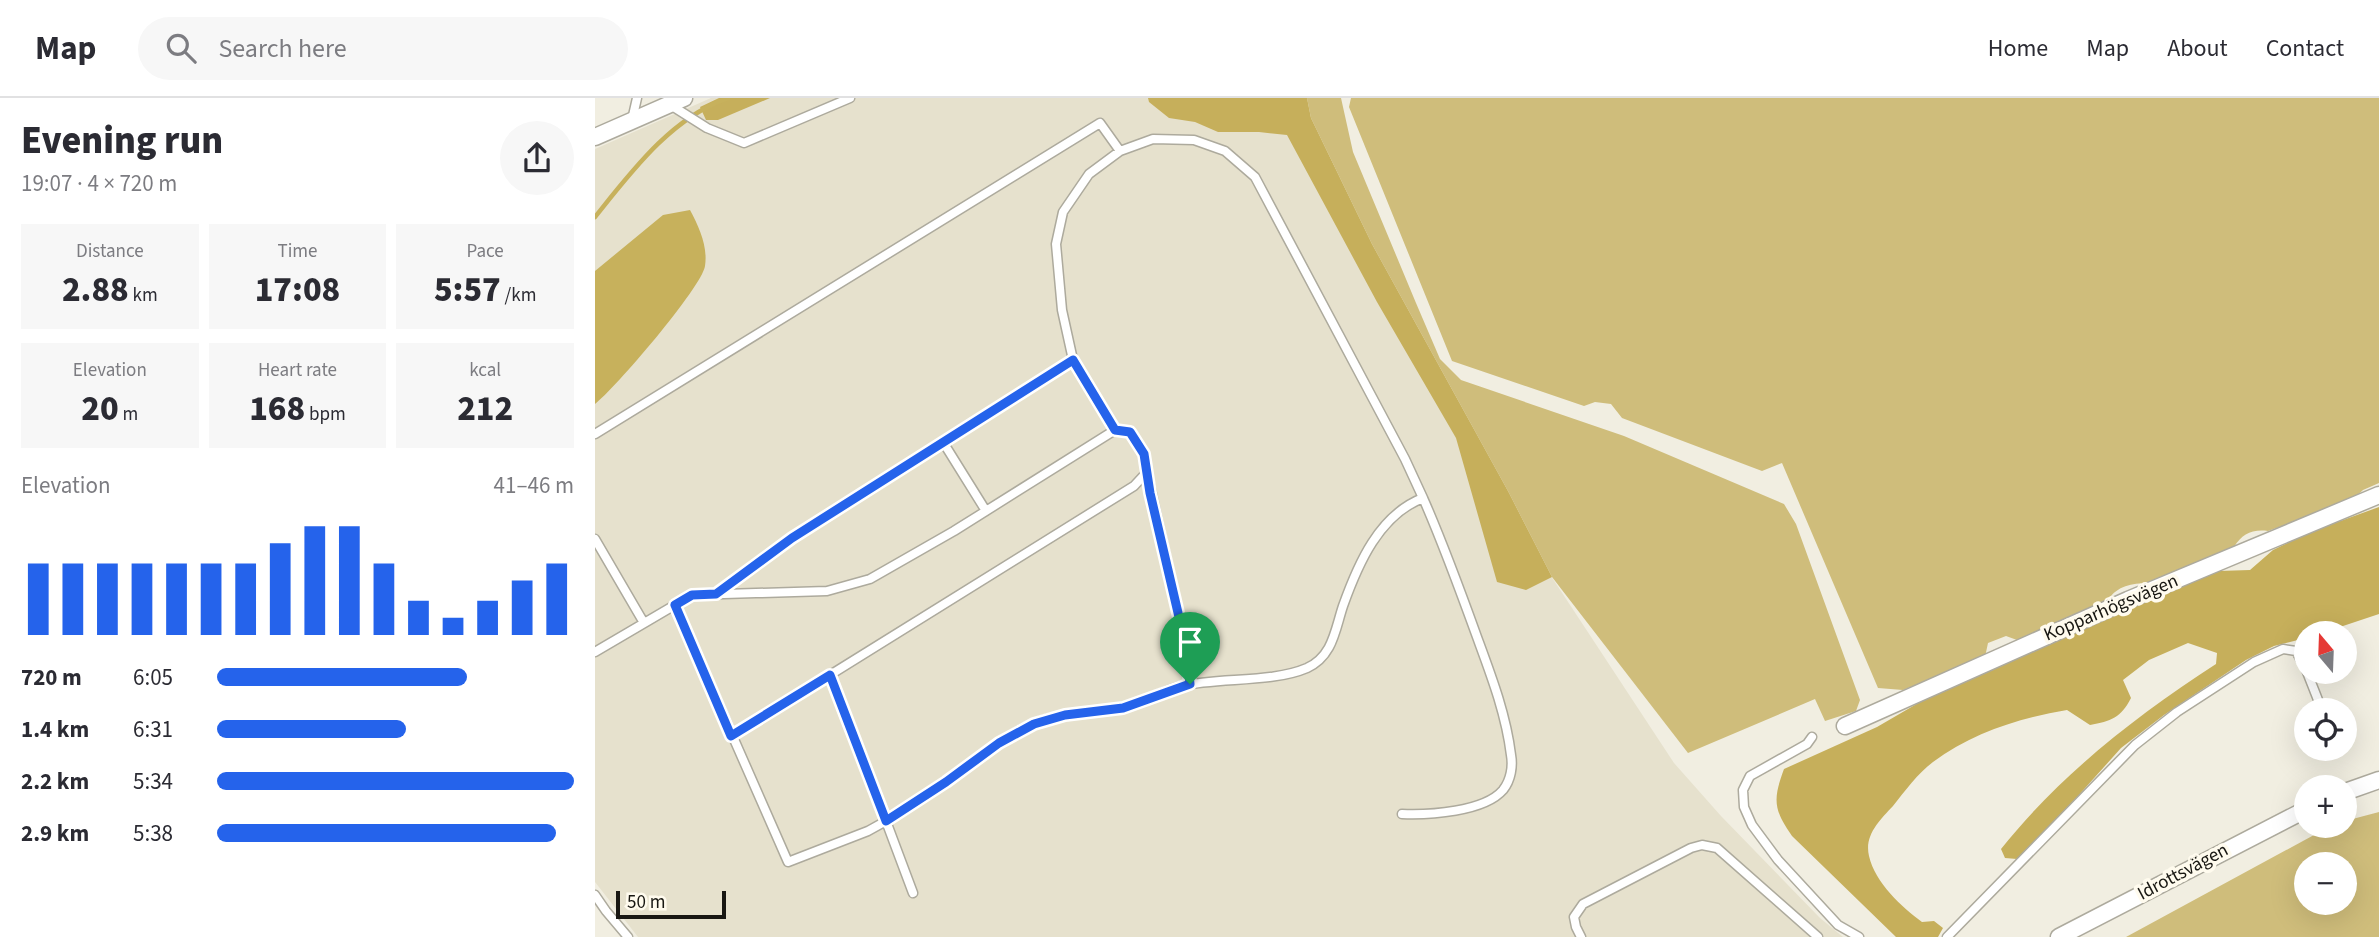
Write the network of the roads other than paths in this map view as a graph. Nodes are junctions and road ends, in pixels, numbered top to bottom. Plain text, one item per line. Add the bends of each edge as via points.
1 (637, 98) edge
2 (850, 98) edge
3 (678, 105) edge
4 (632, 120) junction
5 (600, 131) edge
6 (1120, 151) junction
7 (1073, 360) junction
8 (1115, 430) junction
9 (595, 434) edge
10 (943, 442) junction
11 (1147, 472) junction
12 (2379, 495) edge
13 (1423, 498) junction
14 (986, 511) junction
15 (595, 539) edge
16 (716, 594) junction
17 (675, 605) junction
18 (645, 623) junction
19 (2294, 651) edge
20 (595, 652) edge
21 (830, 675) junction
22 (1190, 684) junction
23 (1845, 726) dead end
24 (731, 736) junction
25 (1812, 737) dead end
26 (2379, 780) edge
27 (2357, 788) edge
28 (1402, 814) dead end
29 (2294, 816) edge
30 (886, 821) junction
31 (913, 893) dead end
32 (595, 895) edge
33 (628, 937) edge
34 (1581, 937) edge
35 (1818, 937) edge
36 (1860, 937) edge
37 (1947, 937) edge
38 (2059, 937) edge

1 - 4 lane
2 - 3 lane via 744,143 707,128
3 - 4 street
4 - 5 street
6 - 7 lane via 1089,174 1063,212 1056,244 1062,310
6 - 9 lane via 1100,123
6 - 13 lane via 1153,139 1194,140 1225,151 1255,177
7 - 8 lane
7 - 10 lane
8 - 11 lane via 1130,432 1144,454
8 - 14 lane
10 - 14 lane
10 - 16 lane via 792,538
11 - 21 lane via 1134,486
11 - 22 lane
12 - 23 street, Kopparhögsvägen
13 - 22 lane via 1395,514 1376,536 1359,566 1325,655 1309,667 1287,674
13 - 28 lane via 1489,669 1505,722 1511,775 1503,790 1488,801 1451,811
14 - 16 lane via 870,579 827,590
15 - 18 lane
16 - 17 lane via 692,595
17 - 18 lane
17 - 24 lane
18 - 20 lane
19 - 37 lane via 2283,649 2254,662 2135,745
21 - 24 lane
21 - 30 lane
22 - 30 lane via 1123,708 1034,724
24 - 30 lane via 788,862
25 - 36 lane via 1750,776 1743,790 1744,807 1778,860 1838,925
26 - 27 street
29 - 38 street, Idrottsvägen
30 - 31 lane
32 - 33 lane
34 - 35 lane via 1574,917 1583,904 1702,845 1717,848

